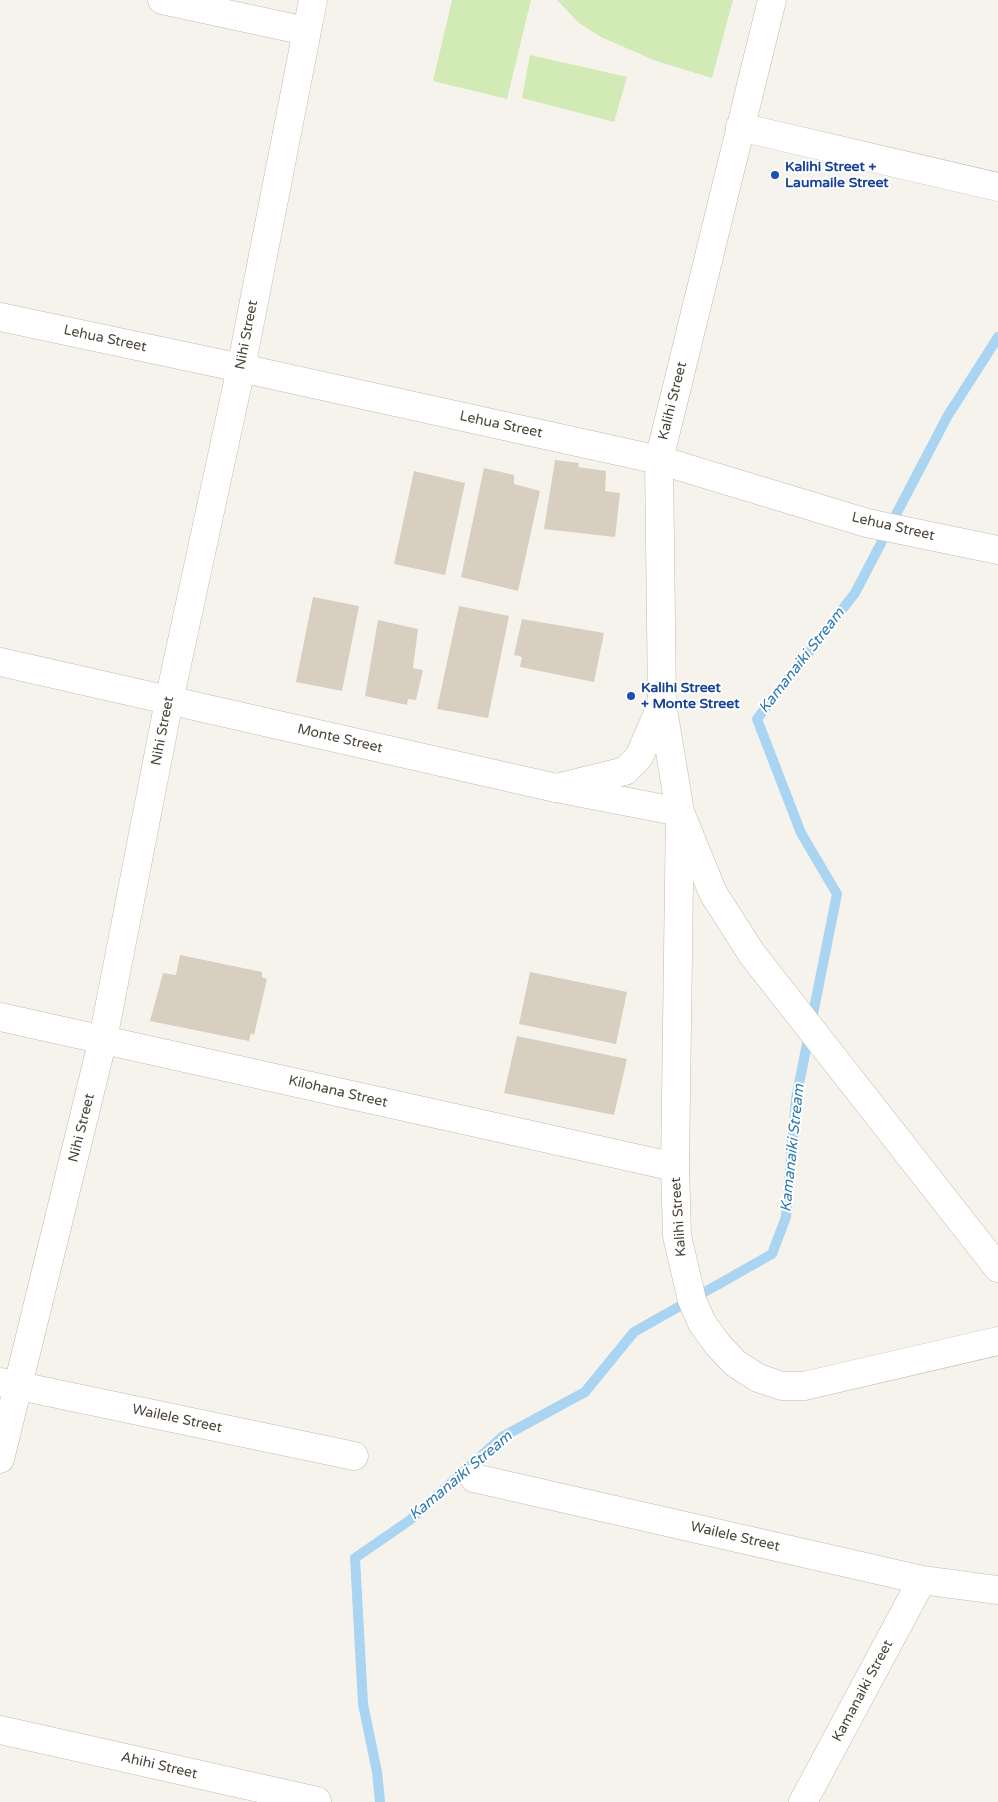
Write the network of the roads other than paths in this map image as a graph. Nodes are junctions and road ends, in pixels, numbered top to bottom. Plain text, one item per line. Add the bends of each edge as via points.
1 (162, 0) edge
2 (314, 0) edge
3 (772, 0) edge
4 (306, 31) junction
5 (740, 127) junction
6 (998, 187) edge
7 (0, 317) edge
8 (241, 368) junction
9 (659, 460) junction
10 (998, 550) edge
11 (0, 662) edge
12 (168, 700) junction
13 (662, 703) junction
14 (556, 788) junction
15 (680, 812) junction
16 (0, 1017) edge
17 (103, 1039) junction
18 (675, 1167) junction
19 (998, 1268) edge
20 (998, 1341) edge
21 (10, 1384) edge
22 (354, 1456) dead end
23 (0, 1459) edge
24 (474, 1478) dead end
25 (922, 1580) junction
26 (998, 1590) edge
27 (0, 1730) edge
28 (317, 1801) edge
29 (803, 1802) edge

1 - 4 street
2 - 4 street, Nihi Street
3 - 5 street, Kalihi Street
4 - 8 street, Nihi Street
5 - 6 street
5 - 9 street, Kalihi Street
7 - 8 street, Lehua Street
8 - 9 street, Lehua Street
8 - 12 street, Nihi Street
9 - 10 street, Lehua Street via 867,523
9 - 13 street, Kalihi Street
11 - 12 street, Monte Street
12 - 14 street, Monte Street
12 - 17 street, Nihi Street
13 - 14 street via 639,758 625,771
13 - 15 street, Kalihi Street
14 - 15 street, Monte Street
15 - 18 street, Kalihi Street
15 - 19 street, Kalihi Street via 713,893 752,954
16 - 17 street, Kilohana Street
17 - 18 street, Kilohana Street
17 - 21 street, Nihi Street
18 - 20 street, Kalihi Street via 677,1236 692,1300 702,1323 718,1345 735,1363 758,1378 782,1386 804,1386
21 - 22 street, Wailele Street
21 - 23 street, Nihi Street
24 - 25 street, Wailele Street
25 - 26 street, Wailele Street
25 - 29 street, Kamanaiki Street
27 - 28 street, Ahihi Street

